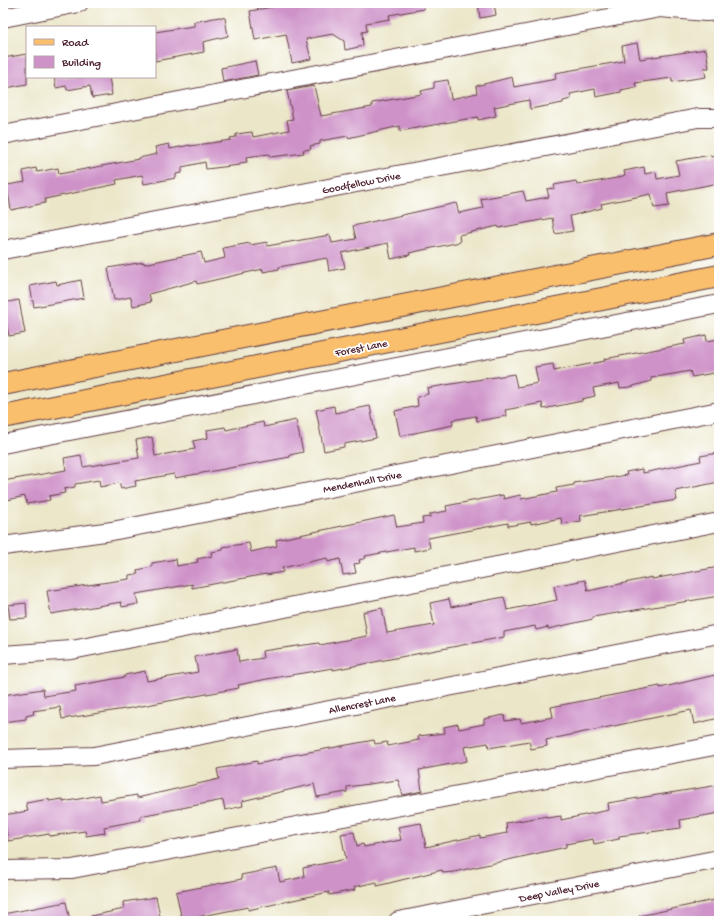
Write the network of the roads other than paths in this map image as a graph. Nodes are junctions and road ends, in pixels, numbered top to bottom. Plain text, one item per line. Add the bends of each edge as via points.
1 (79, 3) edge
2 (719, 11) edge
3 (3, 18) edge
4 (719, 118) edge
5 (3, 135) edge
6 (719, 244) edge
7 (3, 250) edge
8 (719, 276) edge
9 (719, 304) edge
10 (3, 384) edge
11 (719, 411) edge
12 (3, 417) edge
13 (3, 444) edge
14 (719, 522) edge
15 (3, 546) edge
16 (719, 634) edge
17 (3, 655) edge
18 (719, 745) edge
19 (3, 759) edge
20 (719, 859) edge
21 (3, 870) edge
22 (398, 921) edge

1 - 3 street
2 - 5 street via 660,8
4 - 7 street, Goodfellow Drive via 698,118
6 - 10 main road
8 - 12 main road, Forest Lane
9 - 13 street
11 - 15 street, Mendenhall Drive via 112,531
14 - 17 street via 72,650
16 - 19 street, Allencrest Lane via 94,756
18 - 21 street via 72,869
20 - 22 street, Deep Valley Drive

